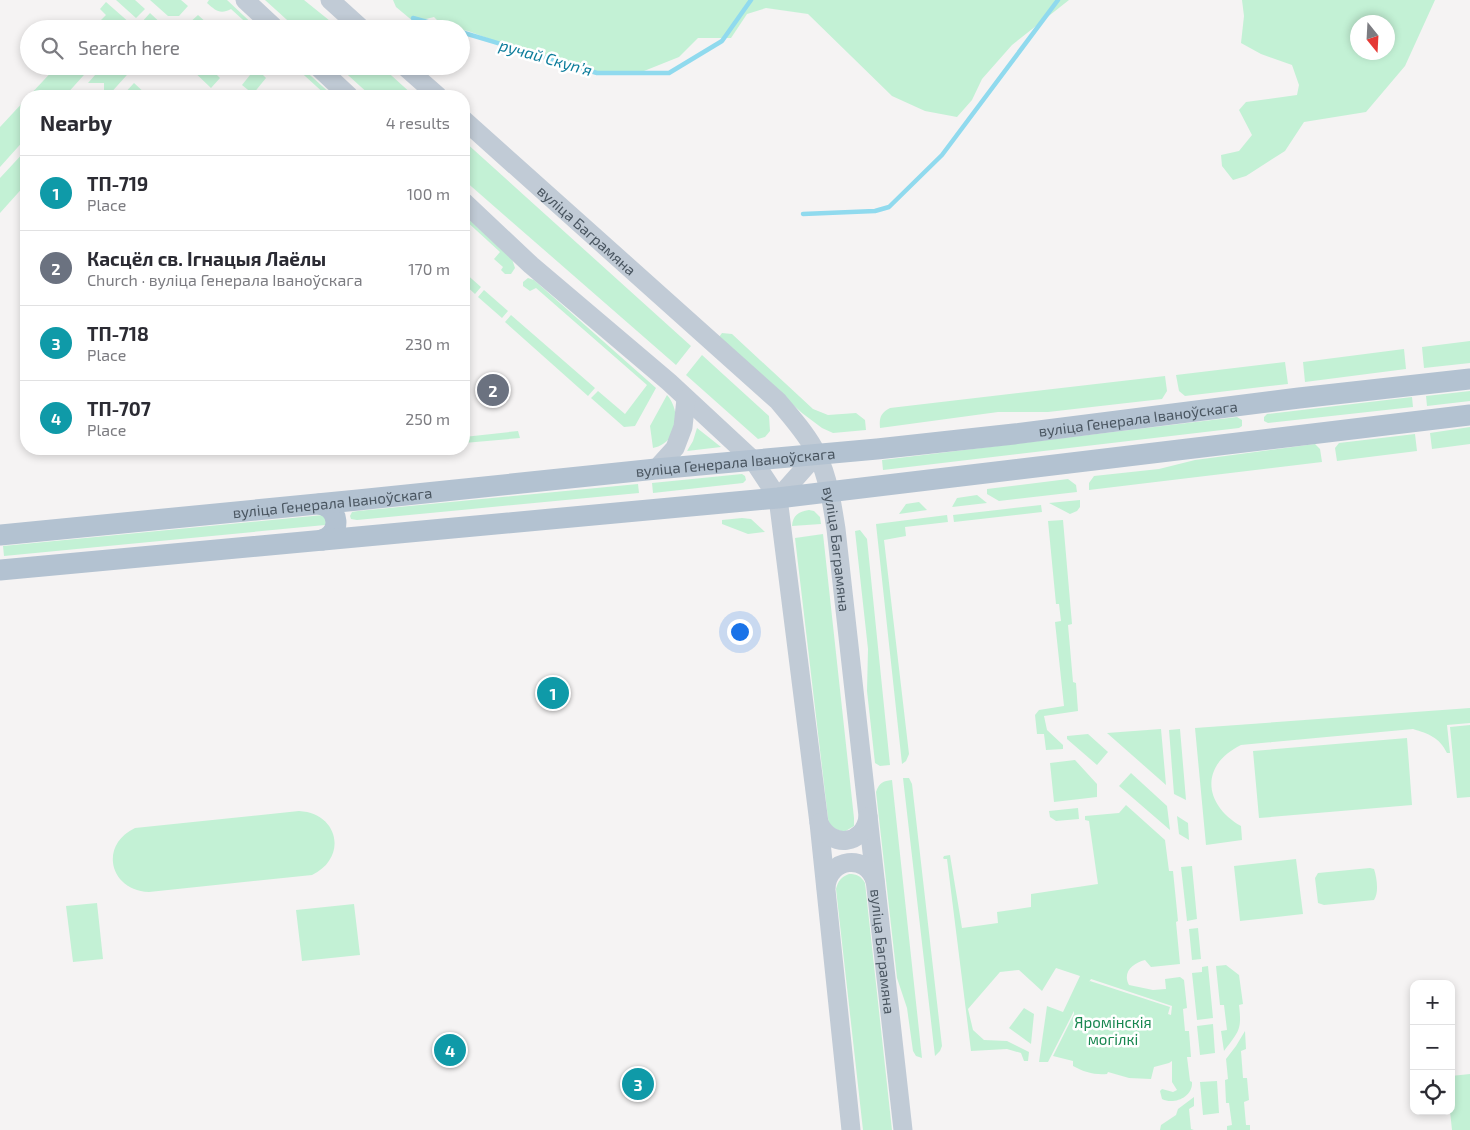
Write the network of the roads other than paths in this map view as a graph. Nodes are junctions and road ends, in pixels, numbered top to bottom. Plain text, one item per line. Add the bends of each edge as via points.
1 (245, 0) edge
2 (330, 0) edge
3 (266, 20) edge
4 (352, 20) edge
5 (326, 75) edge
6 (414, 75) edge
7 (342, 90) edge
8 (431, 90) edge
9 (470, 125) edge
10 (470, 208) edge
11 (1470, 379) edge
12 (686, 399) junction
13 (1268, 402) junction
14 (1232, 406) junction
15 (1470, 415) edge
16 (1272, 438) junction
17 (1236, 442) junction
18 (817, 454) junction
19 (753, 460) junction
20 (656, 469) junction
21 (830, 492) junction
22 (778, 498) junction
23 (358, 500) junction
24 (319, 504) junction
25 (0, 535) edge
26 (361, 537) junction
27 (322, 540) junction
28 (0, 570) edge
29 (868, 817) junction
30 (820, 823) junction
31 (875, 885) junction
32 (826, 892) junction
33 (851, 1130) edge
34 (903, 1130) edge

1 - 3 street
2 - 4 street
5 - 7 street
6 - 8 street
9 - 18 street, вуліца Баграмяна via 778,401 804,432
10 - 12 street
11 - 13 main road, вуліца Генерала Іваноўскага
12 - 19 street
12 - 20 street via 683,427 675,448
13 - 14 main road, вуліца Генерала Іваноўскага
13 - 16 main road via 1260,409 1257,420 1260,429
14 - 17 main road via 1248,415 1250,421 1246,436
14 - 18 main road, вуліца Генерала Іваноўскага via 1014,434
15 - 16 main road
16 - 17 main road
17 - 21 main road
18 - 19 main road, вуліца Генерала Іваноўскага
18 - 21 street, вуліца Баграмяна
18 - 22 street
19 - 20 main road, вуліца Генерала Іваноўскага
19 - 22 street
20 - 23 main road, вуліца Генерала Іваноўскага
21 - 22 main road
21 - 29 street, вуліца Баграмяна
22 - 26 main road
22 - 30 street
23 - 24 main road, вуліца Генерала Іваноўскага
23 - 26 main road via 346,508 343,518 350,533
24 - 25 main road, вуліца Генерала Іваноўскага
24 - 27 main road via 328,507 336,518 334,532
26 - 27 main road
27 - 28 main road
29 - 30 street via 861,833 845,840 832,838
29 - 31 street, вуліца Баграмяна
30 - 32 street
31 - 32 street via 872,874 863,865 845,863 830,874
31 - 34 street, вуліца Баграмяна
32 - 33 street

